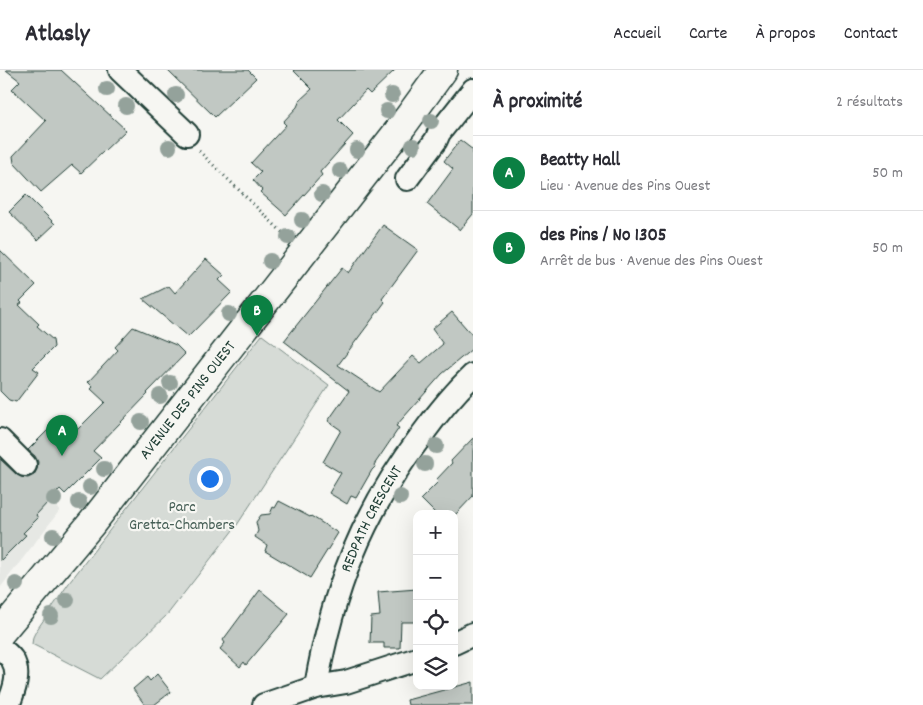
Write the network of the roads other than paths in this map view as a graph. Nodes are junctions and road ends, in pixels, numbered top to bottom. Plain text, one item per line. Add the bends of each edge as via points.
1 (120, 70) edge
2 (443, 70) edge
3 (473, 90) edge
4 (191, 140) road end
5 (407, 178) dead end
6 (473, 375) edge
7 (0, 440) edge
8 (25, 465) dead end
9 (0, 633) edge
10 (473, 634) edge
11 (458, 641) edge
12 (0, 648) edge
13 (413, 660) edge
14 (316, 687) junction
15 (8, 705) edge
16 (264, 705) edge

1 - 4 street
2 - 9 main road, AVENUE DES PINS OUEST via 104,508
3 - 5 street
6 - 14 street, REDPATH CRESCENT via 412,447 370,514 333,609
7 - 8 street
10 - 11 street
12 - 15 street via 11,657 16,667 15,686
13 - 14 street via 346,682
14 - 16 street

